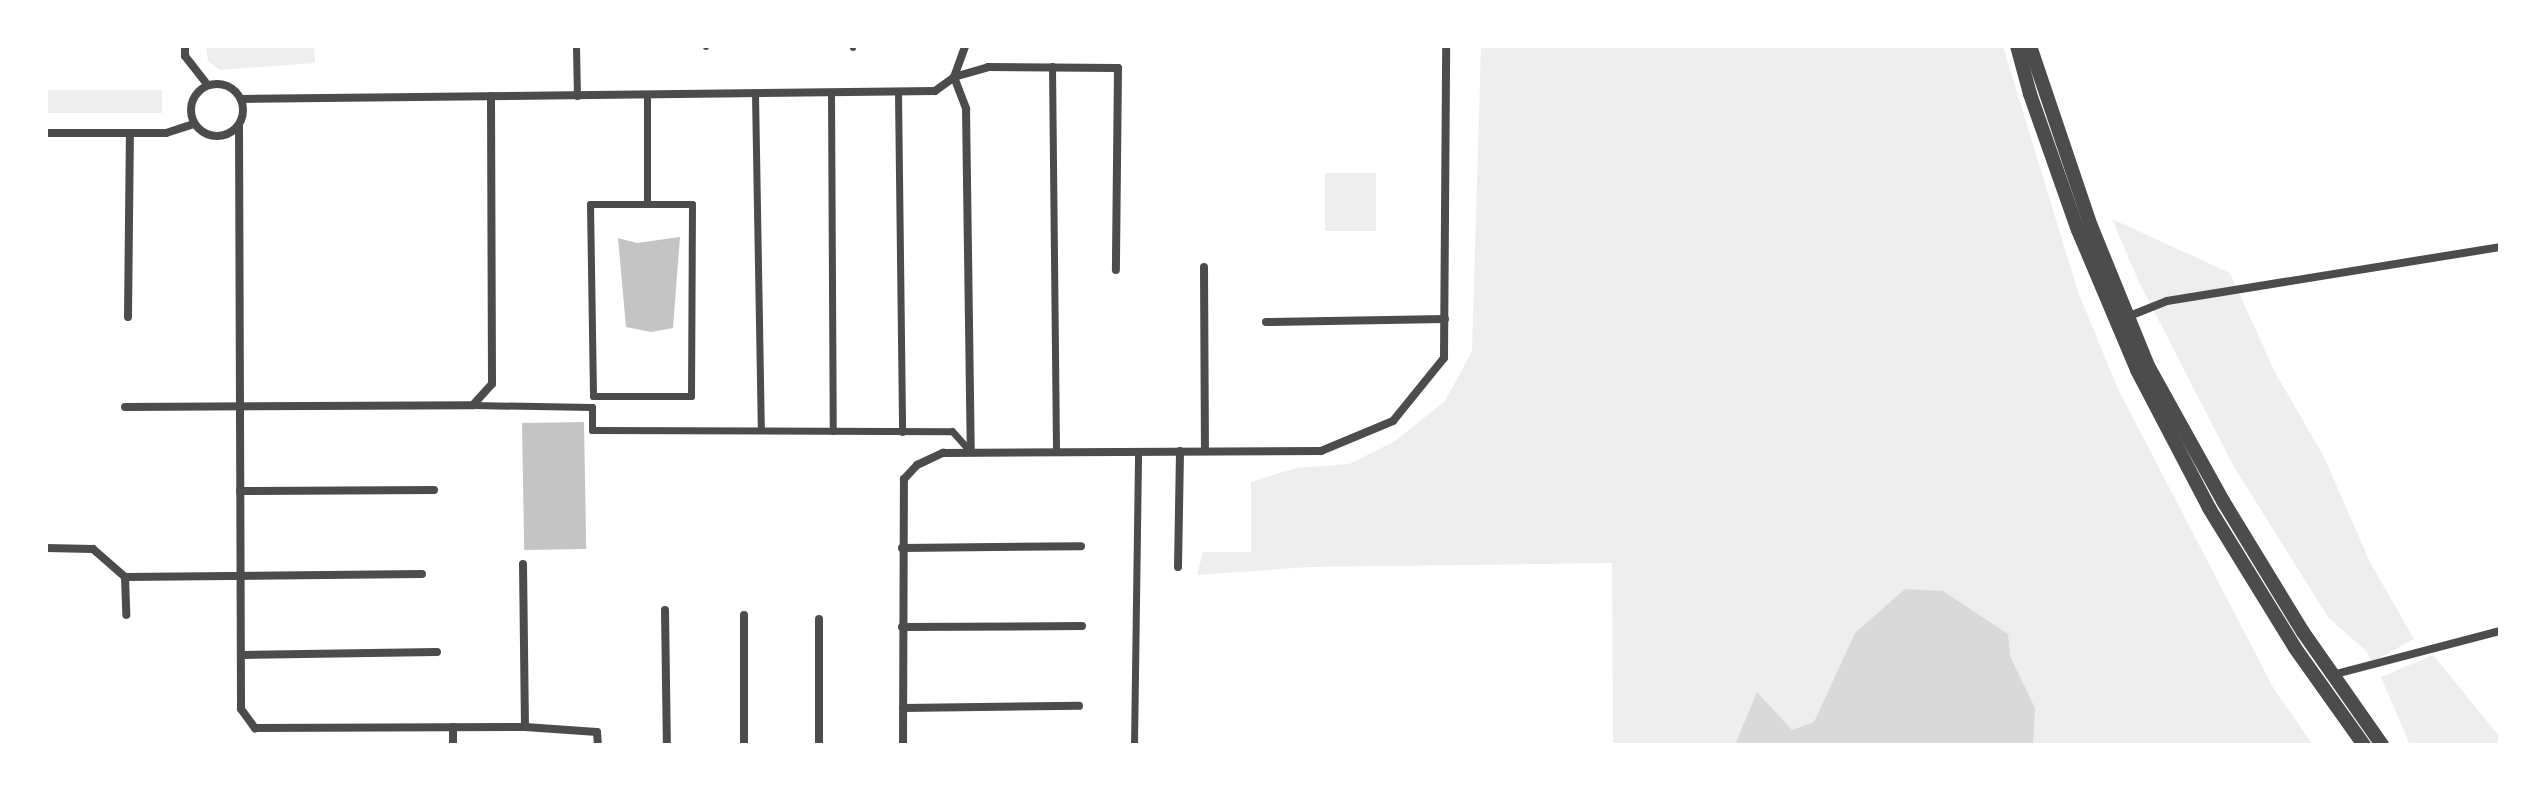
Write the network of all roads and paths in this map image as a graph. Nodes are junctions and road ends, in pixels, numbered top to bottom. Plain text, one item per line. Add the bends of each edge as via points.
1 (185, 46) edge
2 (576, 46) edge
3 (965, 46) edge
4 (1446, 46) edge
5 (2017, 46) edge
6 (2030, 46) edge
7 (1052, 66) junction
8 (954, 77) junction
9 (207, 84) junction
10 (831, 93) junction
11 (898, 93) junction
12 (755, 94) junction
13 (491, 96) junction
14 (577, 96) junction
15 (647, 96) junction
16 (241, 99) junction
17 (193, 124) junction
18 (239, 126) junction
19 (46, 133) edge
20 (130, 133) junction
21 (647, 204) junction
22 (2085, 228) junction
23 (2500, 247) edge
24 (1204, 267) dead end
25 (1116, 270) dead end
26 (128, 317) dead end
27 (2127, 317) junction
28 (1445, 319) junction
29 (1266, 322) dead end
30 (593, 396) junction
31 (473, 405) junction
32 (240, 406) junction
33 (125, 407) dead end
34 (592, 407) junction
35 (761, 430) junction
36 (833, 431) junction
37 (902, 432) junction
38 (1180, 451) junction
39 (1205, 451) junction
40 (971, 452) junction
41 (1056, 452) junction
42 (1138, 452) junction
43 (434, 490) dead end
44 (240, 491) junction
45 (1081, 546) dead end
46 (46, 548) edge
47 (902, 548) junction
48 (523, 564) dead end
49 (1178, 567) dead end
50 (422, 574) dead end
51 (241, 575) junction
52 (125, 577) junction
53 (665, 610) dead end
54 (126, 615) dead end
55 (744, 615) dead end
56 (819, 619) dead end
57 (1082, 626) dead end
58 (902, 627) junction
59 (2500, 631) edge
60 (437, 652) dead end
61 (241, 655) junction
62 (2332, 675) junction
63 (1079, 706) dead end
64 (903, 708) junction
65 (453, 727) junction
66 (525, 727) junction
67 (453, 745) edge
68 (598, 745) edge
69 (667, 745) edge
70 (744, 745) edge
71 (819, 745) edge
72 (903, 745) edge
73 (1134, 745) edge
74 (2364, 745) edge
75 (2382, 745) edge

1 - 9 street via 185,56
2 - 14 street
3 - 8 street
4 - 28 street
5 - 22 street via 2030,94
6 - 22 street
7 - 8 street via 988,67
7 - 25 street via 1118,68
7 - 41 street
8 - 11 street via 935,91
8 - 40 street via 966,109
9 - 16 street via 233,89
9 - 17 street via 194,95
10 - 11 street
10 - 12 street
10 - 36 street
11 - 37 street
12 - 15 street
12 - 35 street
13 - 14 street
13 - 16 street
13 - 31 street via 492,384
14 - 15 street
15 - 21 street
16 - 18 street
17 - 18 street via 217,136
17 - 20 street via 166,133
18 - 32 street
19 - 20 street
20 - 26 street
21 - 30 street via 590,204
21 - 30 street via 692,204 691,396
22 - 27 street
22 - 74 street via 2137,370 2209,508 2295,648
23 - 27 street via 2167,301
24 - 39 street
27 - 62 street via 2148,366 2223,501
28 - 29 street
28 - 39 street via 1444,358 1393,421 1321,451
30 - 34 street
31 - 32 street
31 - 34 street
32 - 33 street
32 - 44 street
34 - 35 street via 592,430
35 - 36 street
36 - 37 street
37 - 40 street via 952,431
38 - 39 street
38 - 42 street
38 - 49 street
40 - 41 street
40 - 47 street via 933,456 904,479
41 - 42 street
42 - 73 street
43 - 44 street
44 - 51 street
45 - 47 street
46 - 52 street via 93,549
47 - 58 street
48 - 66 street
50 - 51 street
51 - 52 street
51 - 61 street
52 - 54 street
53 - 69 street
55 - 70 street
56 - 71 street
57 - 58 street
58 - 64 street
59 - 62 street
60 - 61 street
61 - 65 street via 241,709 255,728
62 - 75 street
63 - 64 street
64 - 72 street
65 - 66 street
65 - 67 street
66 - 68 street via 597,732

